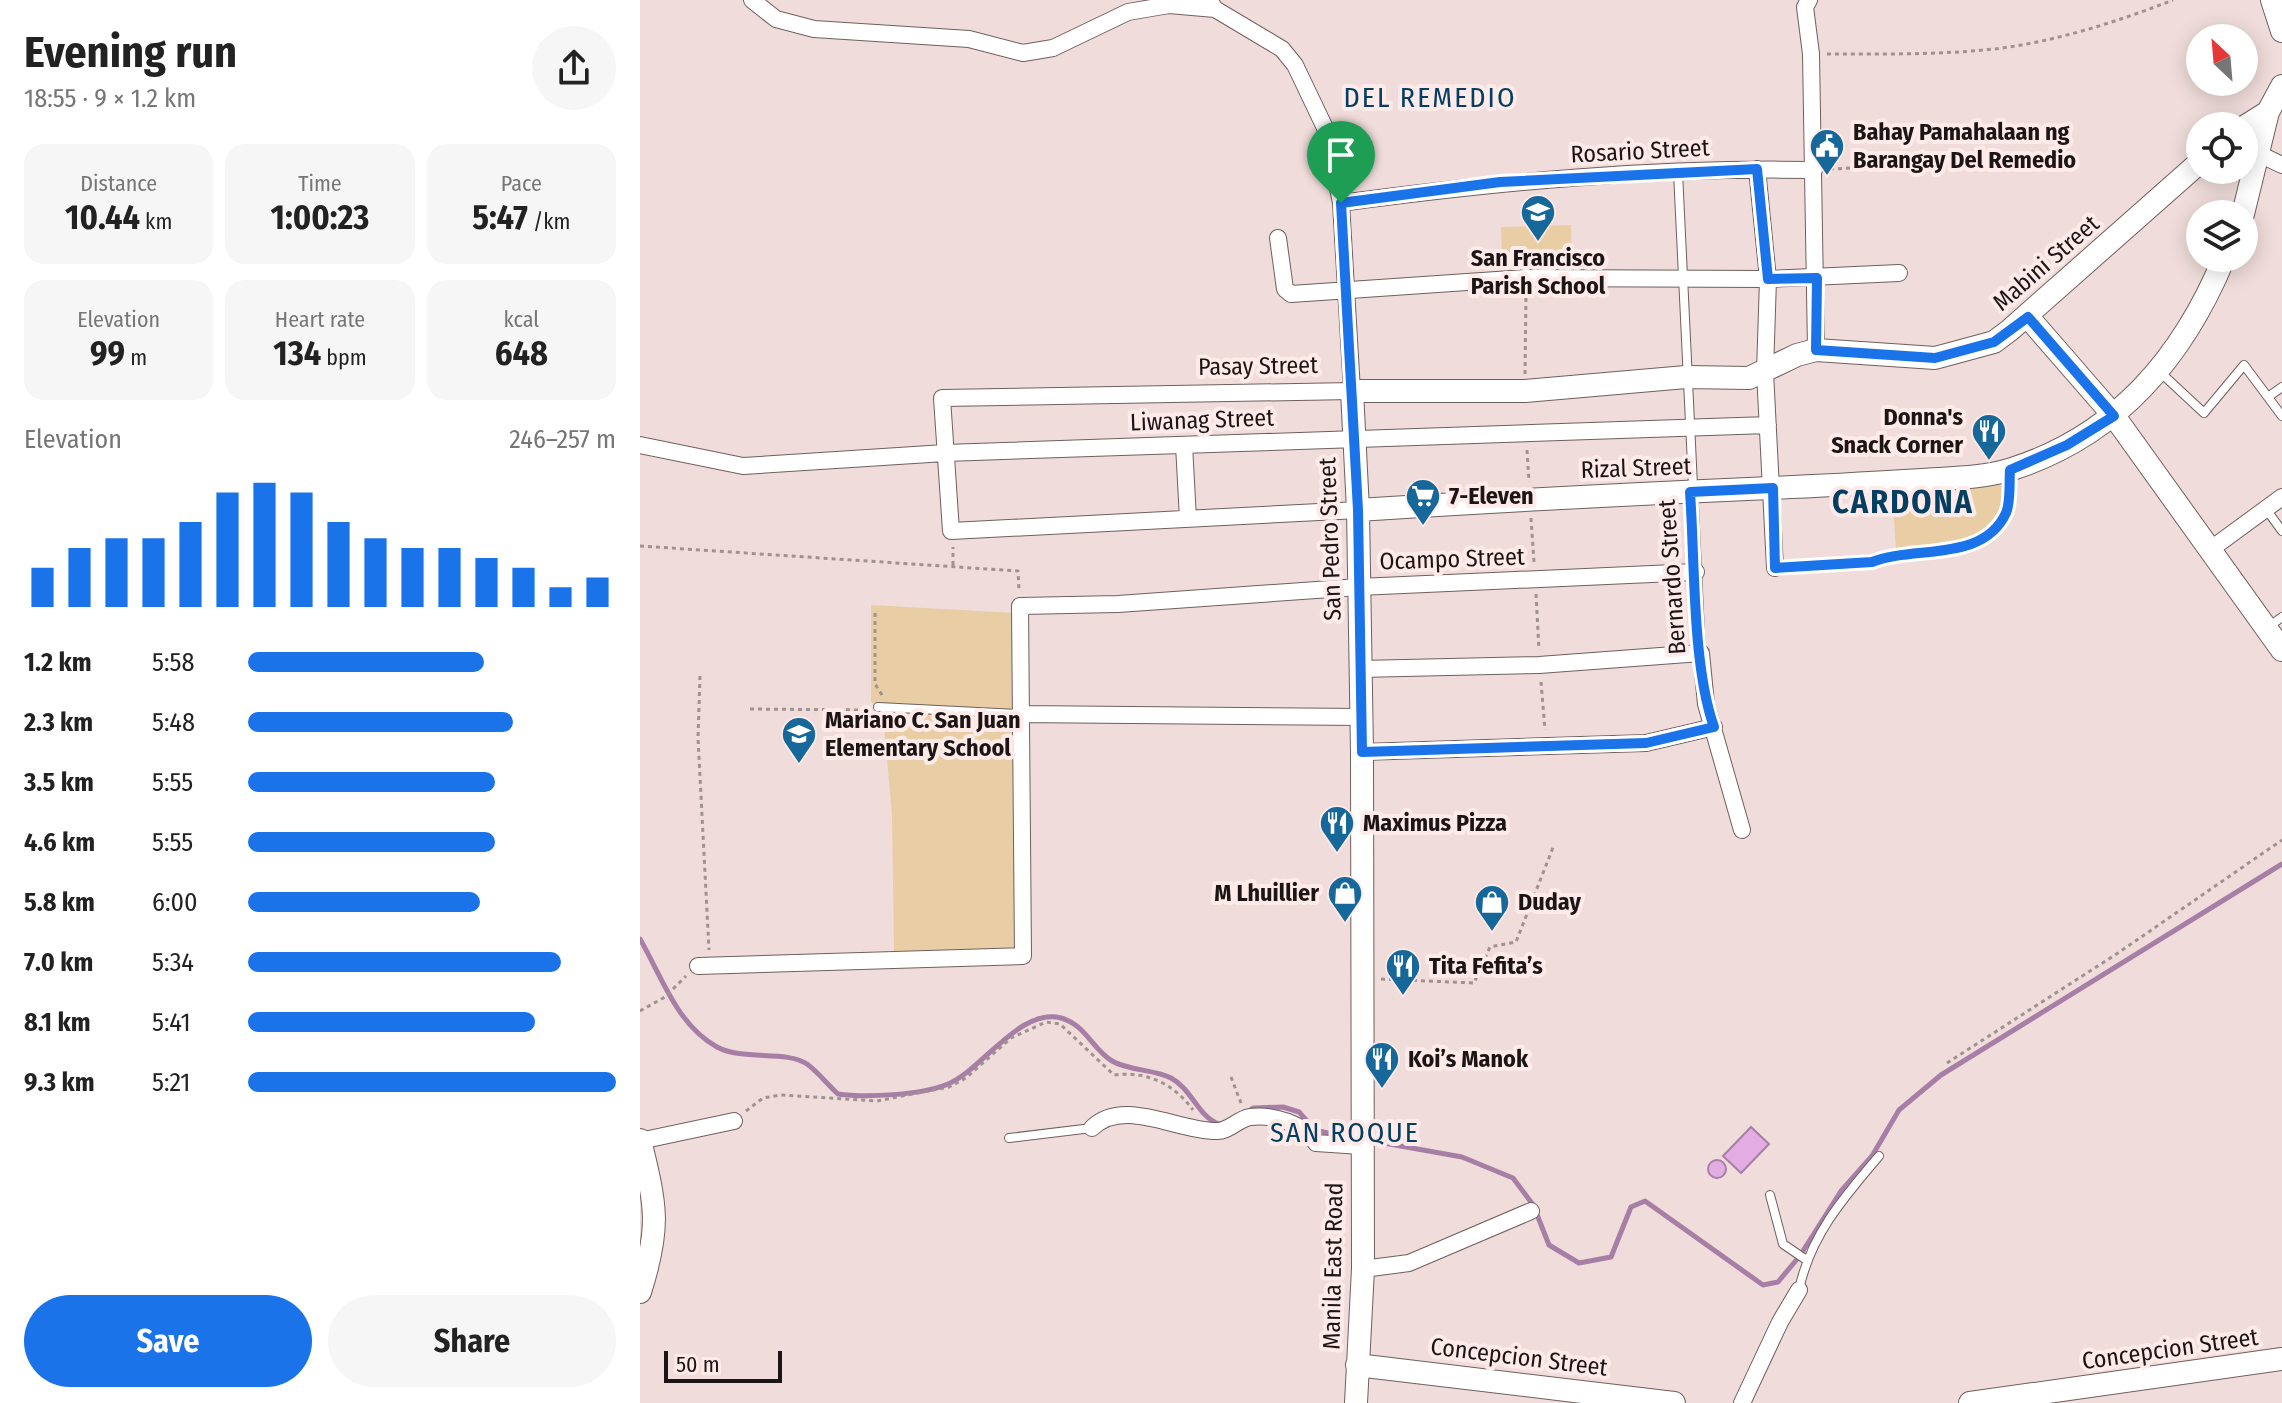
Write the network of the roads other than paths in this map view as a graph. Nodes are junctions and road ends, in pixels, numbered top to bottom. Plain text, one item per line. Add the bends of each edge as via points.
1 (752, 0) edge
2 (1809, 0) edge
3 (2272, 0) edge
4 (1212, 4) edge
5 (2282, 31) edge
6 (2282, 86) edge
7 (2268, 112) junction
8 (2258, 118) edge
9 (2259, 154) junction
10 (2282, 165) edge
11 (1757, 169) junction
12 (1814, 170) junction
13 (1678, 172) junction
14 (2186, 175) edge
15 (2247, 200) edge
16 (1341, 203) junction
17 (1278, 238) dead end
18 (2217, 272) edge
19 (1899, 273) dead end
20 (1681, 277) junction
21 (1817, 278) junction
22 (1768, 279) junction
23 (1348, 290) junction
24 (2028, 317) junction
25 (1816, 350) junction
26 (2159, 371) junction
27 (1765, 372) junction
28 (1686, 377) junction
29 (2282, 387) edge
30 (1352, 391) junction
31 (2268, 397) junction
32 (2114, 416) junction
33 (2282, 416) edge
34 (1768, 425) junction
35 (1689, 427) junction
36 (1353, 440) junction
37 (640, 445) edge
38 (1184, 445) junction
39 (945, 453) junction
40 (2010, 470) junction
41 (1773, 488) junction
42 (1690, 492) junction
43 (2282, 497) edge
44 (2266, 508) junction
45 (1358, 510) junction
46 (1188, 519) junction
47 (2282, 531) edge
48 (2211, 549) junction
49 (1774, 568) joint
50 (1698, 572) junction
51 (1359, 587) junction
52 (2274, 623) edge
53 (2282, 650) edge
54 (1701, 653) junction
55 (1360, 669) junction
56 (882, 704) road end
57 (1019, 714) junction
58 (1362, 717) junction
59 (1714, 727) junction
60 (1362, 752) junction
61 (1742, 830) dead end
62 (704, 966) road end
63 (734, 1121) road end
64 (1092, 1128) joint
65 (1009, 1138) dead end
66 (1361, 1140) junction
67 (640, 1141) edge
68 (1879, 1156) dead end
69 (1770, 1195) dead end
70 (1531, 1211) dead end
71 (1805, 1259) junction
72 (1363, 1269) junction
73 (1799, 1290) joint
74 (640, 1292) edge
75 (2282, 1359) edge
76 (1357, 1365) junction
77 (1356, 1403) edge
78 (1674, 1403) edge
79 (1742, 1403) edge
80 (1970, 1403) edge

1 - 4 street via 776,19 814,29 969,39 1023,53 1053,48 1128,12
2 - 12 street via 1805,7
3 - 5 main road
4 - 16 street, San Pedro Street via 1282,49 1295,65 1326,130
6 - 7 main road
7 - 8 main road
7 - 9 main road
9 - 10 street
9 - 15 main road
11 - 12 street, Rosario Street
11 - 13 street, Rosario Street
11 - 22 street
12 - 21 street
13 - 16 street, Rosario Street via 1500,182
13 - 20 lane, Bernardo Street
14 - 24 main road, Mabini Street
16 - 23 street, San Pedro Street
17 - 23 street via 1285,289 1291,294
18 - 26 main road, Rizal Street via 2180,345
19 - 21 street
20 - 22 street
20 - 23 street via 1526,278
20 - 28 lane, Bernardo Street
21 - 22 street
21 - 25 street
22 - 27 street
23 - 30 street, San Pedro Street
24 - 25 main road, Mabini Street via 1994,342 1935,358
24 - 32 main road
25 - 27 main road, Mabini Street
26 - 31 lane via 2204,413 2244,365
26 - 32 main road, Rizal Street
27 - 28 main road, Pasay Street via 1749,378
27 - 34 street
28 - 30 main road, Pasay Street via 1525,391
28 - 35 lane, Bernardo Street
29 - 31 lane
30 - 36 main road, San Pedro Street
30 - 39 street, Pasay Street via 942,398
31 - 33 lane
32 - 40 main road, Rizal Street via 2067,445
32 - 48 main road
34 - 35 street, Liwanag Street
34 - 41 street
35 - 36 street, Liwanag Street
35 - 42 lane, Bernardo Street
36 - 38 street, Liwanag Street
36 - 45 main road, San Pedro Street
37 - 39 street, Liwanag Street via 743,466
38 - 39 street, Liwanag Street
38 - 46 street
39 - 46 street, Rizal Street via 951,531
40 - 41 main road, Rizal Street
40 - 49 lane via 2007,512 1988,536 1972,545 1872,562
41 - 42 main road, Rizal Street
41 - 49 street
42 - 45 main road, Rizal Street
42 - 50 lane, Bernardo Street
43 - 44 street
44 - 47 lane
44 - 48 street
45 - 46 street, Rizal Street
45 - 51 main road, San Pedro Street
48 - 52 main road
50 - 51 street, Ocampo Street
50 - 54 lane, Bernardo Street
51 - 55 main road, San Pedro Street
51 - 57 street, Ocampo Street via 1020,606
52 - 53 main road
54 - 55 street via 1539,665
54 - 59 street, Bernardo Street
55 - 58 main road, San Pedro Street
56 - 57 lane
57 - 58 street
57 - 62 street via 1023,956
58 - 60 main road, San Pedro Street
59 - 60 street via 1646,743
59 - 61 street, Bernardo Street
60 - 66 main road, San Pedro Street
63 - 67 street
64 - 65 lane
64 - 66 street via 1104,1116 1121,1114 1220,1132 1248,1117 1301,1126 1316,1143
66 - 72 main road, Manila East Road
67 - 74 main road via 655,1205 654,1247
68 - 71 lane via 1841,1201
69 - 71 lane via 1783,1244
70 - 72 street via 1409,1263
71 - 73 lane
72 - 76 main road, Manila East Road
73 - 79 street
75 - 80 main road, Concepcion Street
76 - 77 main road, Manila East Road
76 - 78 main road, Concepcion Street

